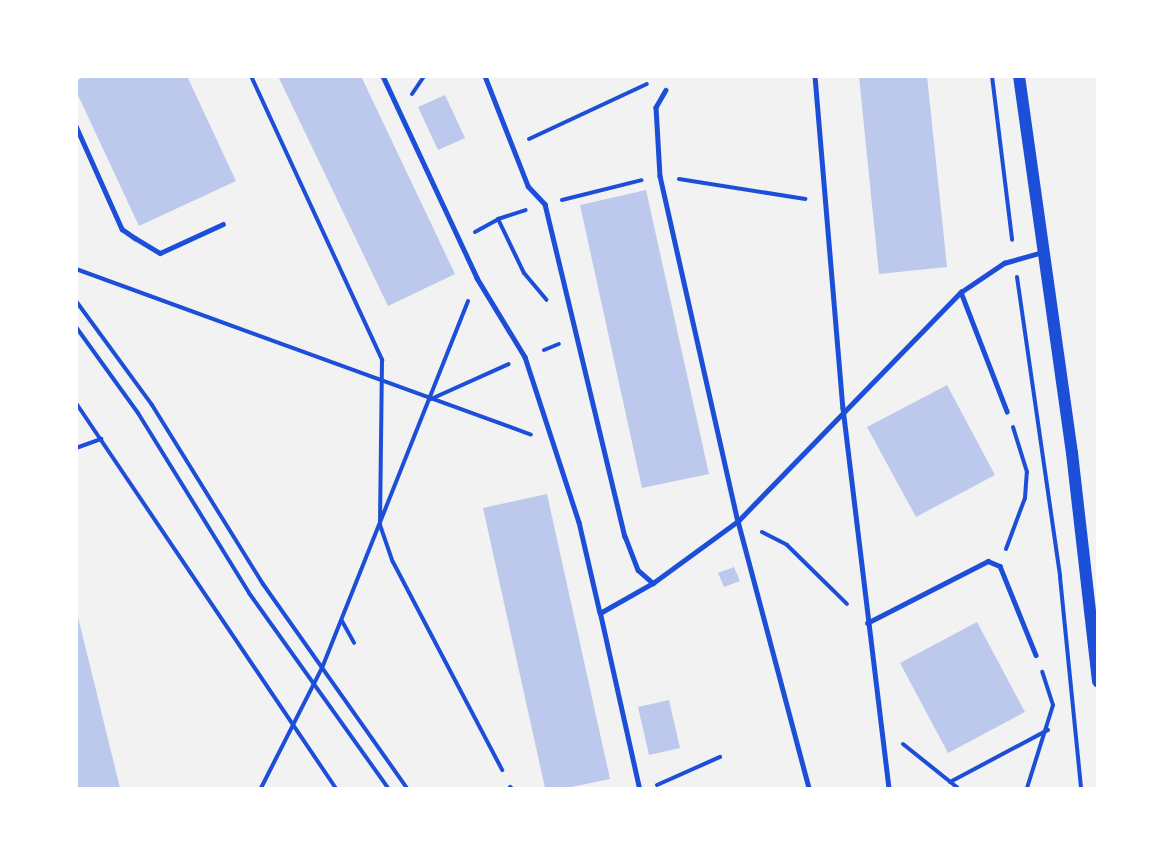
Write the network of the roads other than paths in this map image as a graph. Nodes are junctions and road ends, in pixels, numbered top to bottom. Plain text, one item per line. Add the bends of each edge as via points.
1 (383, 76) edge
2 (485, 76) edge
3 (816, 76) edge
4 (1019, 76) edge
5 (666, 90) dead end
6 (76, 126) edge
7 (224, 224) dead end
8 (1045, 252) junction
9 (961, 292) junction
10 (843, 408) junction
11 (1007, 411) road end
12 (738, 521) junction
13 (653, 583) junction
14 (600, 613) junction
15 (867, 623) junction
16 (1036, 655) road end
17 (1098, 682) edge
18 (639, 789) edge
19 (809, 789) edge
20 (889, 789) edge

1 - 14 lane via 477,278 525,357 554,444
2 - 13 lane via 528,186 545,204 626,536 638,570
3 - 10 lane
4 - 8 main road
5 - 12 lane via 656,107 660,177
6 - 7 lane via 122,229 135,238 160,253
8 - 9 lane via 1015,258
8 - 17 main road
9 - 10 lane
9 - 11 lane
10 - 12 lane
10 - 15 lane
12 - 13 lane
12 - 19 lane
13 - 14 lane
14 - 18 lane
15 - 16 lane via 988,561 1000,566
15 - 20 lane

